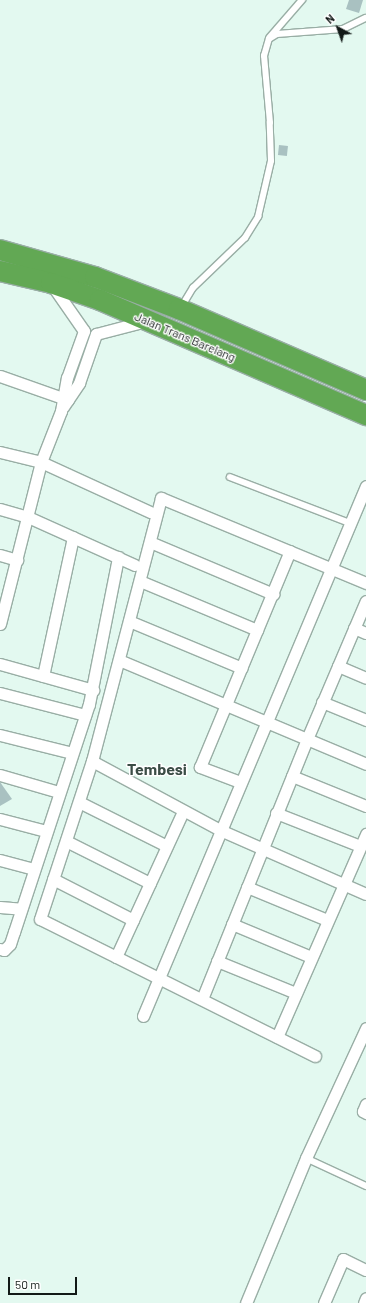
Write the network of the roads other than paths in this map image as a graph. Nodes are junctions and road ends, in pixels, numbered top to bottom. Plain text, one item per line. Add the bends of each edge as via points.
1 (302, 0) edge
2 (366, 18) edge
3 (269, 39) junction
4 (0, 250) edge
5 (52, 263) junction
6 (0, 271) edge
7 (51, 283) junction
8 (179, 309) junction
9 (146, 321) junction
10 (84, 331) junction
11 (96, 334) junction
12 (0, 376) edge
13 (366, 390) edge
14 (66, 399) junction
15 (366, 415) edge
16 (0, 452) edge
17 (41, 462) junction
18 (230, 477) dead end
19 (366, 486) edge
20 (0, 509) edge
21 (150, 512) dead end
22 (28, 517) junction
23 (350, 523) junction
24 (73, 537) junction
25 (150, 542) junction
26 (290, 551) junction
27 (0, 555) edge
28 (118, 557) junction
29 (17, 560) junction
30 (135, 565) dead end
31 (330, 568) junction
32 (140, 581) junction
33 (366, 583) edge
34 (273, 594) junction
35 (366, 601) edge
36 (3, 605) edge
37 (129, 621) junction
38 (0, 624) edge
39 (354, 628) junction
40 (258, 630) junction
41 (366, 633) edge
42 (119, 660) junction
43 (0, 664) edge
44 (338, 666) junction
45 (242, 668) junction
46 (43, 676) junction
47 (366, 678) edge
48 (93, 690) junction
49 (0, 693) edge
50 (322, 702) junction
51 (226, 705) junction
52 (85, 715) junction
53 (366, 720) edge
54 (265, 722) junction
55 (0, 735) edge
56 (307, 739) junction
57 (72, 753) junction
58 (92, 761) junction
59 (366, 764) edge
60 (0, 775) edge
61 (292, 776) junction
62 (240, 782) junction
63 (59, 792) junction
64 (79, 802) junction
65 (366, 806) edge
66 (183, 811) junction
67 (276, 813) junction
68 (0, 819) edge
69 (220, 830) junction
70 (46, 831) junction
71 (366, 834) edge
72 (66, 841) junction
73 (167, 846) junction
74 (360, 846) junction
75 (262, 849) junction
76 (0, 860) edge
77 (34, 869) junction
78 (53, 879) junction
79 (150, 882) junction
80 (342, 884) junction
81 (247, 887) junction
82 (366, 894) edge
83 (0, 907) edge
84 (21, 910) junction
85 (133, 920) junction
86 (327, 920) junction
87 (232, 924) junction
88 (0, 949) edge
89 (116, 957) junction
90 (311, 957) junction
91 (217, 960) junction
92 (159, 978) junction
93 (296, 993) junction
94 (202, 999) junction
95 (142, 1016) dead end
96 (366, 1028) edge
97 (277, 1037) junction
98 (315, 1056) dead end
99 (366, 1104) edge
100 (366, 1113) edge
101 (306, 1158) junction
102 (366, 1186) edge
103 (366, 1270) edge
104 (366, 1298) edge
105 (246, 1303) edge
106 (324, 1303) edge
107 (364, 1303) edge

1 - 3 lane
2 - 3 lane via 343,29 277,34
3 - 8 lane via 264,56 271,161 258,217 245,238 193,288
4 - 5 highway, Jalan Trans Barelang
5 - 7 street via 48,279
5 - 8 highway, Jalan Trans Barelang
6 - 7 highway, Jalan Trans Barelang
7 - 9 highway, Jalan Trans Barelang via 100,300
7 - 10 street
8 - 13 highway, Jalan Trans Barelang
9 - 11 street
9 - 15 highway, Jalan Trans Barelang
10 - 11 street
10 - 14 street
11 - 14 street via 79,383
12 - 14 street
14 - 17 street
16 - 17 street
17 - 21 street
17 - 22 street
18 - 23 lane
19 - 23 street
20 - 22 street
22 - 24 street
22 - 29 street
23 - 31 street
24 - 28 street
24 - 46 street
25 - 26 street via 161,498
25 - 32 street
25 - 34 street
26 - 31 street
26 - 34 street
27 - 29 street
28 - 30 street
28 - 48 street
29 - 36 street
31 - 33 street
31 - 54 street
32 - 37 street
32 - 40 street
34 - 40 street
35 - 39 street
36 - 38 street
37 - 42 street
37 - 45 street
39 - 41 street
39 - 44 street
40 - 45 street
42 - 51 street
42 - 58 street
43 - 46 street
44 - 47 street
44 - 50 street
45 - 51 street
46 - 48 street
48 - 52 street
49 - 52 street
50 - 53 street
50 - 56 street
51 - 54 street
51 - 62 street via 200,767
52 - 57 street
54 - 56 street
54 - 62 street
55 - 57 street
56 - 59 street
56 - 61 street
57 - 63 street
58 - 64 street
58 - 66 street
60 - 63 street
61 - 65 street
61 - 67 street
62 - 69 street
63 - 70 street
64 - 72 street
64 - 73 street
66 - 69 street
66 - 73 street
67 - 74 street
67 - 75 street
68 - 70 street
69 - 75 street
69 - 92 street
70 - 77 street
71 - 74 street
72 - 78 street
72 - 79 street
73 - 79 street
74 - 80 street
75 - 80 street
75 - 81 street
76 - 77 street
77 - 84 street
78 - 85 street
78 - 89 street via 40,919
79 - 85 street
80 - 82 street
80 - 86 street
81 - 86 street
81 - 87 street
83 - 84 street
84 - 88 street via 10,944 4,950
85 - 89 street
86 - 90 street
87 - 90 street
87 - 91 street
89 - 92 street
90 - 93 street
91 - 93 street
91 - 94 street
92 - 94 street
92 - 95 street
93 - 97 street
94 - 97 street
96 - 101 street
97 - 98 street
99 - 100 street via 363,1111
101 - 102 lane
101 - 105 street
103 - 106 street via 344,1260
104 - 107 street

